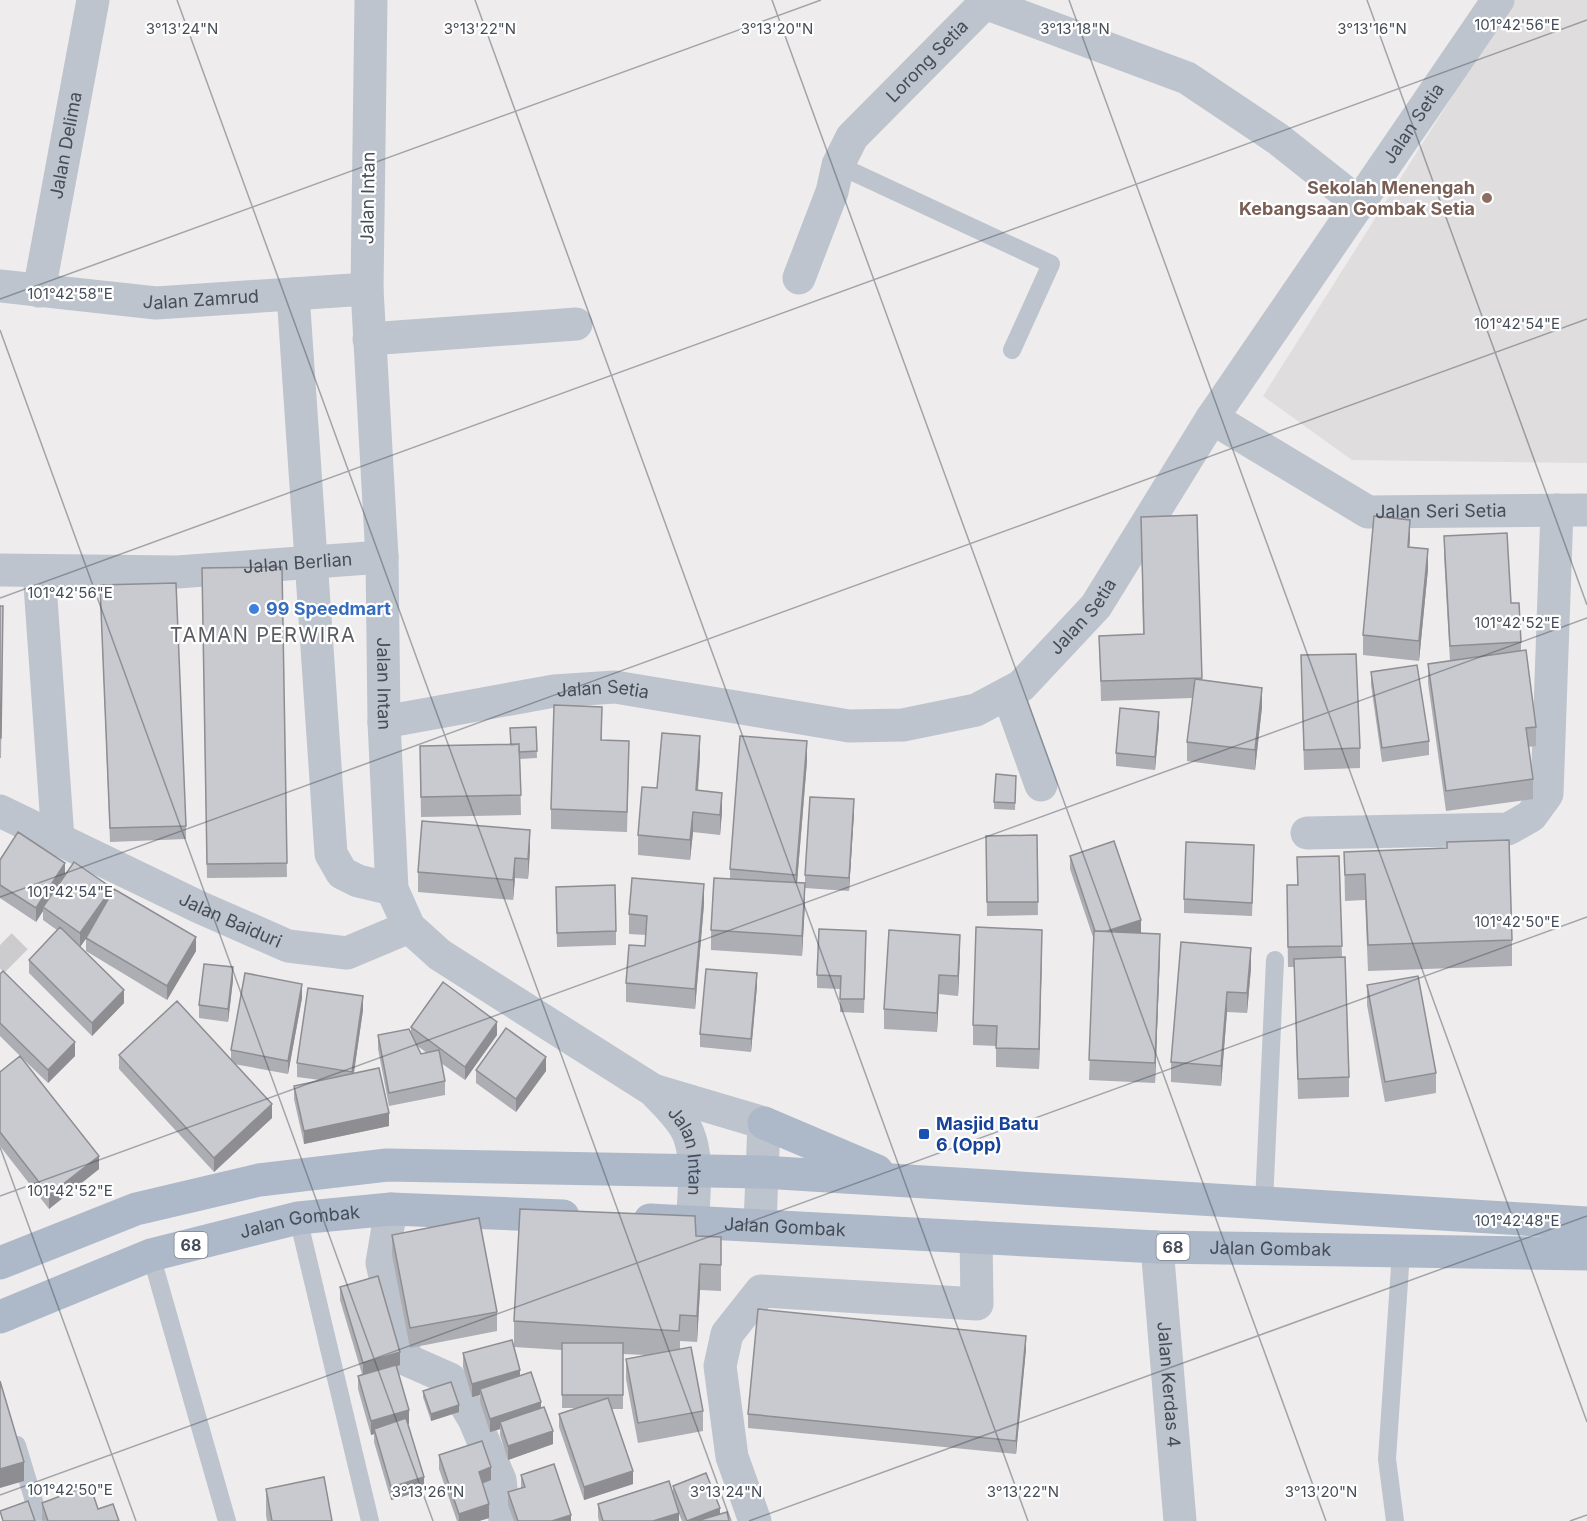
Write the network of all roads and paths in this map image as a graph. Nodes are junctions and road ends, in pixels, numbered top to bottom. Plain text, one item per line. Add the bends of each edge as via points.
1 (93, 0) edge
2 (371, 0) edge
3 (1498, 0) edge
4 (987, 2) edge
5 (838, 165) junction
6 (1360, 204) junction
7 (799, 278) dead end
8 (0, 286) edge
9 (367, 289) junction
10 (39, 291) junction
11 (293, 294) junction
12 (576, 324) dead end
13 (369, 339) junction
14 (1012, 350) dead end
15 (1212, 418) junction
16 (1572, 510) edge
17 (382, 558) junction
18 (312, 562) junction
19 (0, 570) edge
20 (39, 572) junction
21 (1008, 693) junction
22 (384, 722) junction
23 (1041, 785) dead end
24 (0, 811) edge
25 (1307, 833) dead end
26 (58, 839) junction
27 (392, 889) junction
28 (410, 927) junction
29 (1275, 960) dead end
30 (653, 1090) junction
31 (764, 1123) junction
32 (694, 1170) junction
33 (762, 1172) junction
34 (898, 1180) junction
35 (1264, 1203) junction
36 (391, 1209) junction
37 (588, 1217) edge
38 (298, 1218) junction
39 (623, 1219) edge
40 (693, 1221) junction
41 (1587, 1223) edge
42 (760, 1225) junction
43 (976, 1237) junction
44 (1157, 1247) junction
45 (1401, 1252) junction
46 (1587, 1254) edge
47 (152, 1255) junction
48 (0, 1263) edge
49 (0, 1317) edge
50 (13, 1433) edge
51 (40, 1521) edge
52 (227, 1521) edge
53 (370, 1521) edge
54 (505, 1521) edge
55 (755, 1521) edge
56 (1180, 1521) edge
57 (1395, 1521) edge

1 - 10 street, Jalan Delima
2 - 9 street, Jalan Intan
3 - 6 street, Jalan Setia
4 - 5 street, Lorong Setia via 852,137
4 - 6 street, Lorong Setia via 1187,78 1278,139
5 - 7 street, Lorong Setia via 832,192
5 - 14 lane via 1051,264
6 - 15 street, Jalan Setia
8 - 10 street, Jalan Zamrud
9 - 11 street, Jalan Zamrud
9 - 13 street, Jalan Intan
10 - 11 street, Jalan Zamrud via 156,303
11 - 18 street
12 - 13 street
13 - 17 street, Jalan Intan
15 - 16 street, Jalan Seri Setia via 1368,512
15 - 21 street, Jalan Setia via 1096,606 1021,686
16 - 25 street via 1547,794 1531,816 1508,830
17 - 18 street, Jalan Berlian
17 - 22 street, Jalan Intan
18 - 20 street, Jalan Berlian via 177,572
18 - 27 street via 331,854 342,873
19 - 20 street, Jalan Berlian
20 - 26 street
21 - 22 street, Jalan Setia via 976,710 903,725 849,726 615,687 554,691
21 - 23 street
22 - 27 street, Jalan Intan
24 - 26 street, Jalan Baiduri
26 - 28 street, Jalan Baiduri via 288,946 347,953
27 - 28 street, Jalan Intan
28 - 30 street, Jalan Intan via 440,955
29 - 35 lane
30 - 31 street, Jalan Intan
30 - 32 street, Jalan Intan via 688,1132
31 - 33 street
31 - 34 main road
32 - 33 main road
32 - 40 street, Jalan Intan
32 - 48 main road via 387,1165 260,1180 136,1209
33 - 34 main road
33 - 42 street
34 - 35 main road
35 - 41 main road
36 - 37 main road, Jalan Gombak / 68
36 - 38 main road, Jalan Gombak / 68
36 - 54 street via 382,1263 407,1360 450,1380 474,1419 500,1480
38 - 47 main road, Jalan Gombak / 68
38 - 53 lane
39 - 40 main road, Jalan Gombak / 68
40 - 42 main road, Jalan Gombak / 68
42 - 43 main road, Jalan Gombak / 68
43 - 44 main road, Jalan Gombak / 68
43 - 55 street via 977,1304 761,1291 727,1334 720,1366 732,1457
44 - 45 main road, Jalan Gombak / 68
44 - 56 street, Jalan Kerdas 4
45 - 46 main road, Jalan Gombak / 68
45 - 57 lane via 1387,1459
47 - 49 main road, Jalan Gombak / 68
47 - 52 lane
50 - 51 lane

